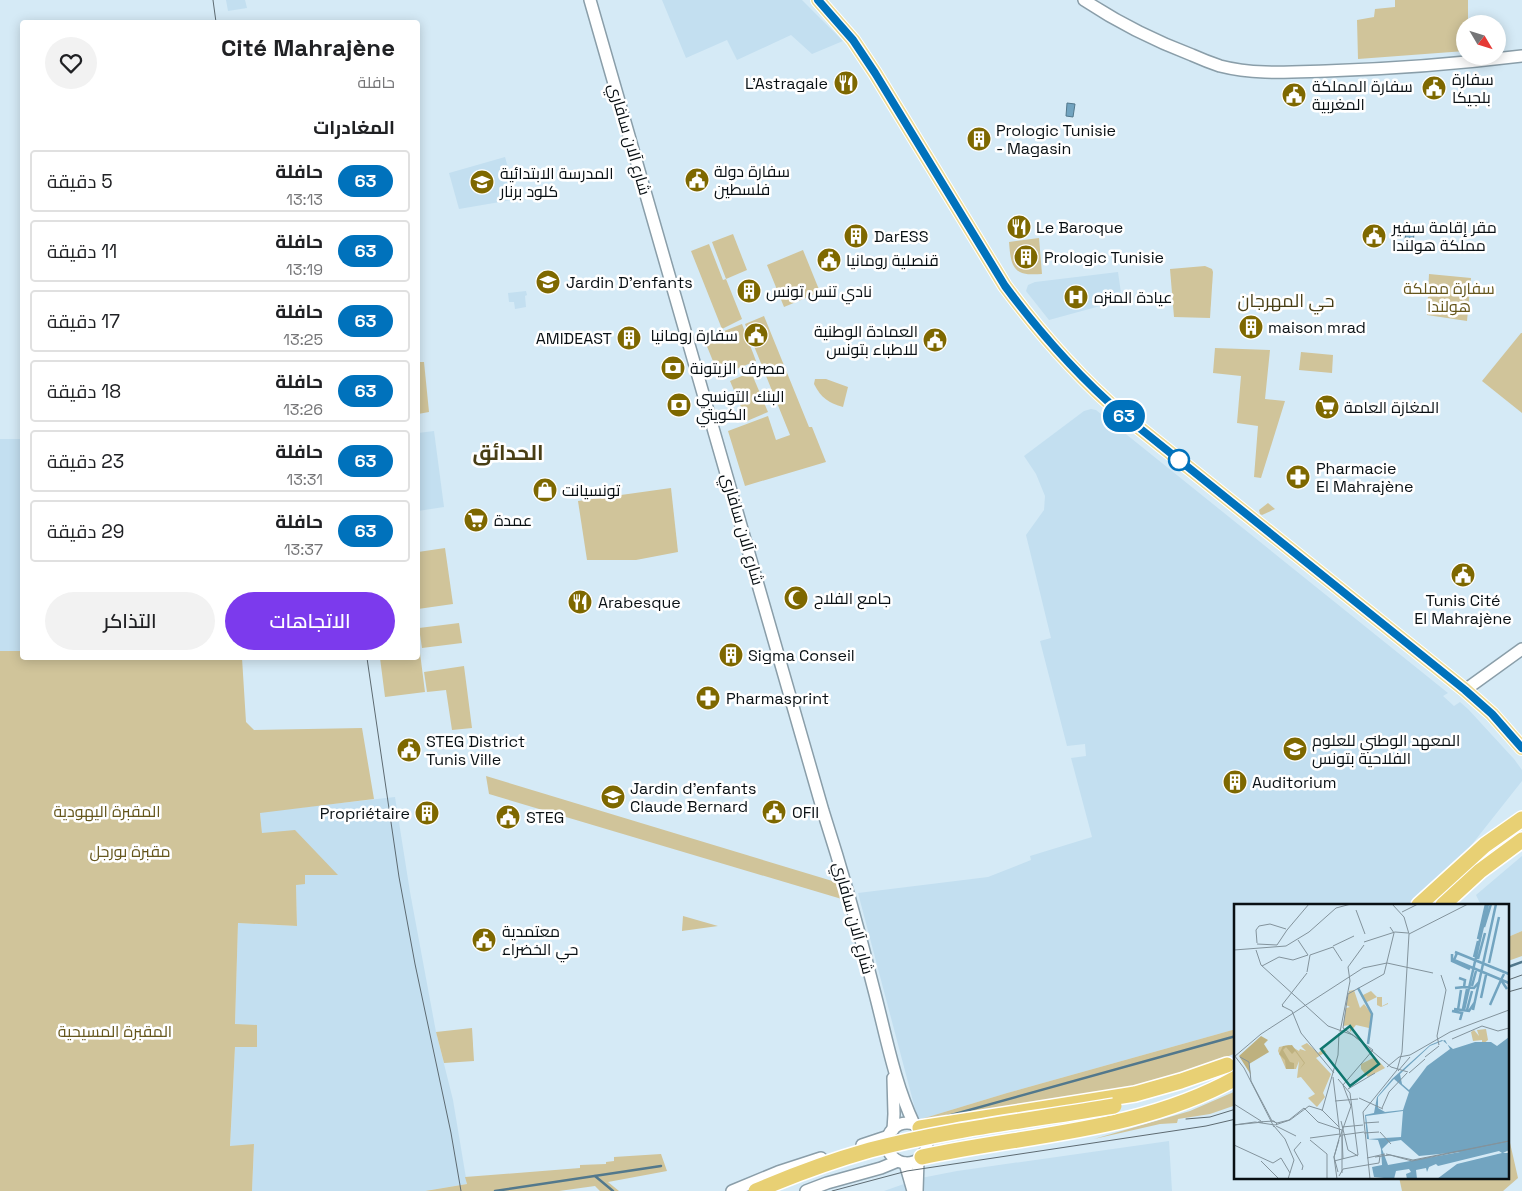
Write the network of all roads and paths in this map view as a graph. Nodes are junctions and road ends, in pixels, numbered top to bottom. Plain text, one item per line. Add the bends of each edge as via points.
1 (590, 0) edge
2 (818, 0) edge
3 (1084, 0) edge
4 (1522, 56) edge
5 (1522, 649) edge
6 (1465, 690) junction
7 (1522, 748) edge
8 (1519, 823) edge
9 (1522, 840) edge
10 (1522, 849) edge
11 (1420, 904) edge
12 (1431, 904) edge
13 (1444, 904) edge
14 (1455, 904) edge
15 (891, 1058) junction
16 (1234, 1070) edge
17 (1115, 1111) junction
18 (917, 1126) junction
19 (891, 1133) junction
20 (920, 1158) junction
21 (901, 1162) junction
22 (732, 1191) edge
23 (756, 1191) edge
24 (778, 1191) edge
25 (806, 1191) edge
26 (913, 1191) edge
27 (917, 1191) edge

1 - 15 street, شارع آلان سافاري via 853,911
2 - 6 main road via 853,40 875,73 1005,286 1072,367 1122,414
3 - 4 street via 1171,47 1220,66 1248,71 1367,70
5 - 6 street
6 - 7 main road
8 - 11 highway via 1485,845
8 - 12 highway
9 - 13 highway via 1480,871
10 - 14 highway
15 - 18 street, شارع آلان سافاري via 907,1108
15 - 19 street, شارع آلان سافاري
16 - 17 highway via 1192,1093
16 - 18 highway via 1134,1094
16 - 20 highway via 1204,1094 1121,1122
17 - 23 highway, bridge via 955,1132 870,1150 800,1172
17 - 24 highway via 915,1149 829,1170
18 - 19 street via 901,1124
18 - 20 street via 927,1138
19 - 21 street via 887,1145 889,1151
19 - 22 street
20 - 21 street
20 - 27 street
21 - 25 street
21 - 26 street

